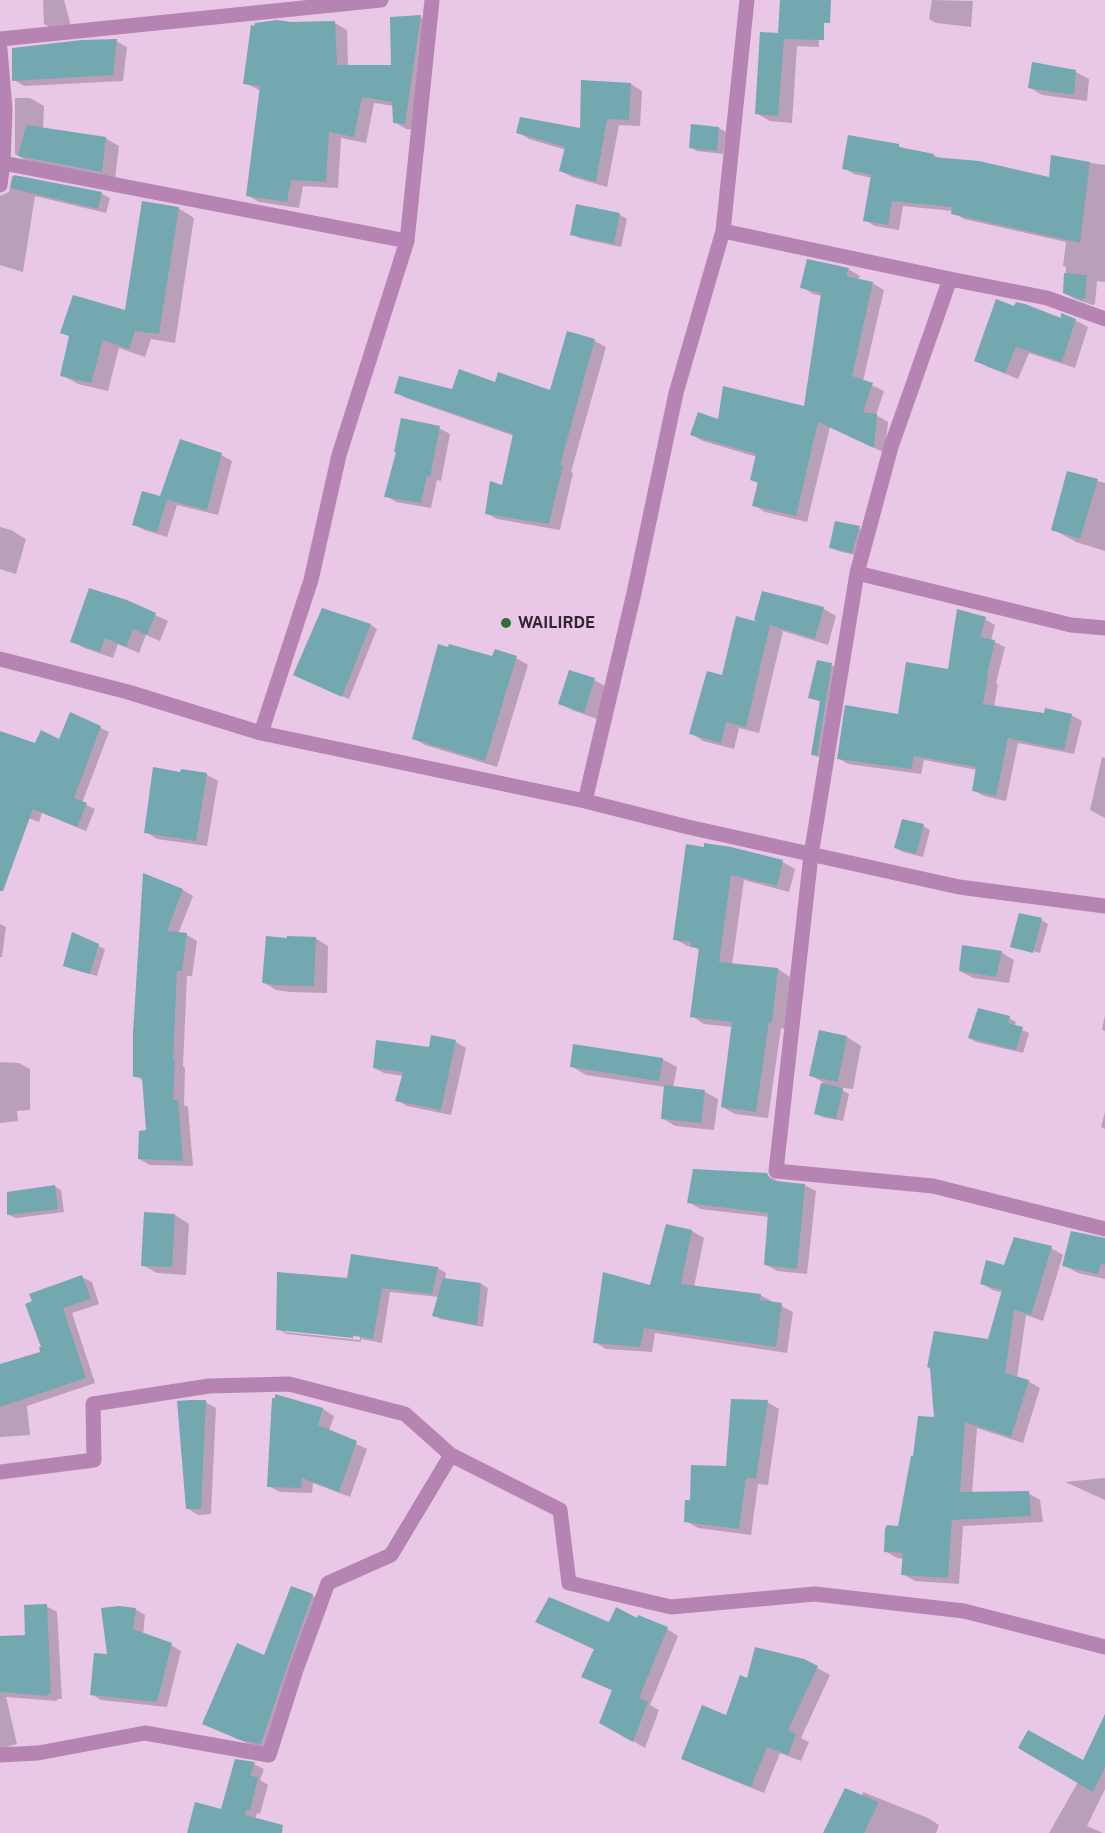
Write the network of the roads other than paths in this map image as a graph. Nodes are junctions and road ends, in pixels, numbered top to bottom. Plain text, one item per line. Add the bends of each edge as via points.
1 (381, 0) edge
2 (432, 0) edge
3 (747, 0) edge
4 (0, 39) edge
5 (0, 50) edge
6 (3, 164) junction
7 (0, 185) edge
8 (723, 231) junction
9 (407, 241) junction
10 (950, 279) junction
11 (1105, 319) edge
12 (856, 573) junction
13 (1105, 628) edge
14 (0, 659) edge
15 (261, 734) junction
16 (585, 801) junction
17 (811, 855) junction
18 (1105, 906) edge
19 (1105, 1229) edge
20 (451, 1455) junction
21 (0, 1472) edge
22 (1105, 1647) edge
23 (0, 1755) edge

1 - 4 street
2 - 9 street
3 - 8 street
5 - 6 street via 5,109
6 - 7 street
6 - 9 street
8 - 10 street
8 - 16 street via 676,393
9 - 15 street via 339,455 311,580
10 - 11 street via 1047,298
10 - 12 street via 891,447
12 - 13 street via 1071,625
12 - 17 street
14 - 15 street via 128,692
15 - 16 street
16 - 17 street
17 - 18 street via 959,887
17 - 19 street via 776,1171 933,1186
20 - 21 street via 405,1414 289,1384 209,1386 93,1404 94,1460
20 - 22 street via 560,1510 569,1583 671,1607 815,1594 964,1611
20 - 23 street via 391,1555 328,1583 269,1755 145,1733 38,1753

